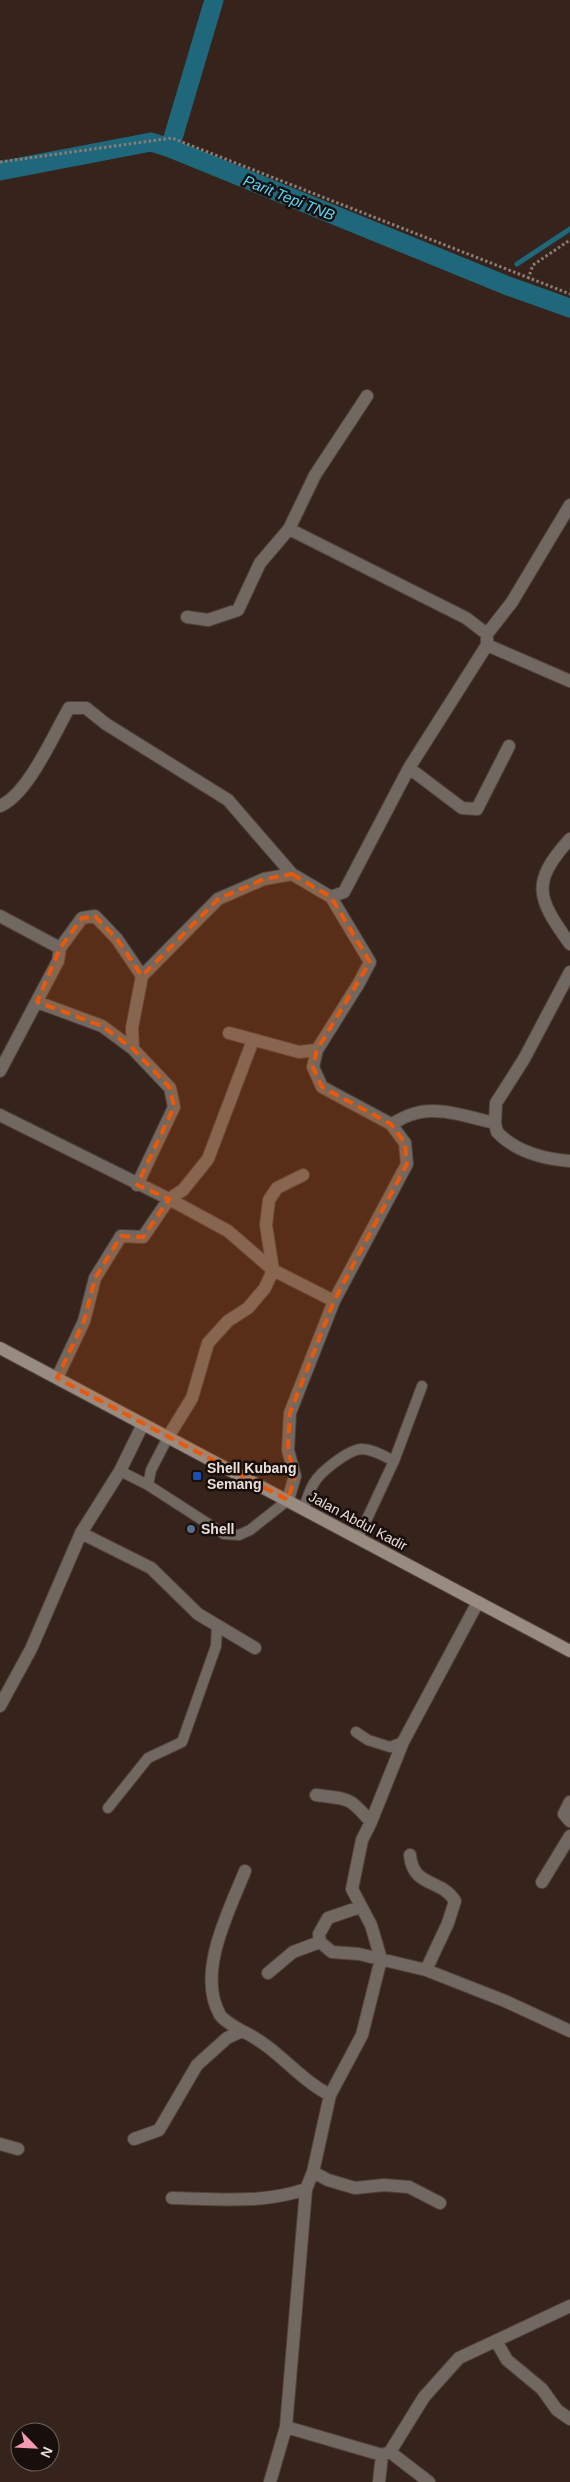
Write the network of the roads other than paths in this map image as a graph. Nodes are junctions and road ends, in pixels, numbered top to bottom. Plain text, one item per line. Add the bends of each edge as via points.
1 (367, 396) dead end
2 (570, 505) edge
3 (289, 528) junction
4 (188, 618) dead end
5 (487, 640) junction
6 (570, 681) edge
7 (509, 746) dead end
8 (409, 768) junction
9 (0, 806) edge
10 (570, 839) edge
11 (292, 874) junction
12 (331, 897) junction
13 (0, 916) edge
14 (570, 944) edge
15 (60, 948) junction
16 (570, 972) edge
17 (142, 976) junction
18 (37, 1002) junction
19 (229, 1033) dead end
20 (253, 1040) junction
21 (132, 1049) junction
22 (317, 1050) junction
23 (0, 1071) edge
24 (0, 1116) edge
25 (495, 1123) junction
26 (391, 1124) junction
27 (570, 1161) edge
28 (303, 1175) dead end
29 (138, 1185) junction
30 (169, 1199) junction
31 (273, 1270) junction
32 (334, 1301) junction
33 (0, 1348) edge
34 (57, 1378) junction
35 (422, 1386) dead end
36 (143, 1424) junction
37 (168, 1437) junction
38 (394, 1461) junction
39 (120, 1471) junction
40 (148, 1485) junction
41 (288, 1500) junction
42 (303, 1508) junction
43 (81, 1533) junction
44 (358, 1538) junction
45 (478, 1602) junction
46 (217, 1626) junction
47 (256, 1648) dead end
48 (570, 1651) edge
49 (0, 1706) edge
50 (356, 1732) dead end
51 (403, 1742) junction
52 (316, 1795) dead end
53 (570, 1802) edge
54 (108, 1808) dead end
55 (570, 1821) edge
56 (371, 1822) junction
57 (570, 1836) edge
58 (410, 1855) dead end
59 (245, 1871) dead end
60 (542, 1882) dead end
61 (360, 1907) junction
62 (320, 1942) junction
63 (381, 1960) junction
64 (426, 1970) junction
65 (268, 1973) dead end
66 (570, 2030) edge
67 (242, 2031) junction
68 (330, 2096) junction
69 (134, 2139) dead end
70 (0, 2144) edge
71 (18, 2150) dead end
72 (313, 2172) junction
73 (306, 2189) junction
74 (172, 2198) dead end
75 (440, 2203) dead end
76 (570, 2306) edge
77 (496, 2341) junction
78 (570, 2420) edge
79 (286, 2426) junction
80 (386, 2453) junction
81 (270, 2482) edge
82 (378, 2482) edge
83 (429, 2482) edge

1 - 3 street via 314,476
2 - 5 street
3 - 4 street via 260,563 238,610 208,620
3 - 5 street via 466,618
5 - 6 street
5 - 8 street
7 - 8 street via 477,809 462,808
8 - 12 street via 344,892
9 - 11 street via 10,802 27,781 69,708 86,708 106,724 228,800
10 - 14 street via 550,861 542,883 544,901
11 - 12 street
11 - 17 street via 264,879 218,899
12 - 22 street via 370,962
13 - 15 street
15 - 17 street via 82,918 95,916 117,939
15 - 18 street via 58,961
16 - 25 street via 524,1059 496,1103
17 - 21 street via 132,1028
18 - 21 street via 102,1026
18 - 23 street
19 - 20 street
20 - 22 street via 299,1052
20 - 30 street via 208,1159 183,1190
21 - 29 street via 170,1088 174,1107
22 - 26 street via 313,1068 322,1087
24 - 29 street
25 - 26 street via 431,1112 414,1113
25 - 27 street via 497,1132 511,1144 542,1157
26 - 32 street via 405,1143 407,1164
28 - 31 street via 277,1188 269,1200 266,1225
29 - 30 street
30 - 31 street via 228,1231
30 - 34 street via 143,1237 121,1236 95,1278 84,1322
31 - 32 street
31 - 37 street via 265,1288 248,1308 228,1322 208,1343 192,1398
32 - 41 street via 290,1414 288,1450 295,1476
33 - 34 main road, Jalan Abdul Kadir
34 - 36 main road, Jalan Abdul Kadir
35 - 38 lane
36 - 37 main road, Jalan Abdul Kadir
36 - 39 street
37 - 40 lane via 151,1470
37 - 41 main road, Jalan Abdul Kadir
38 - 42 lane via 373,1451 352,1452 336,1461 314,1482
38 - 44 lane
39 - 40 lane
39 - 43 street
40 - 41 lane via 224,1534 238,1535 250,1530
41 - 42 main road, Jalan Abdul Kadir
42 - 44 main road, Jalan Abdul Kadir
43 - 46 street via 151,1568 198,1614
43 - 49 street via 31,1650
44 - 45 main road, Jalan Abdul Kadir
45 - 48 main road, Jalan Abdul Kadir
45 - 51 street
46 - 47 street
46 - 54 lane via 216,1646 182,1742 148,1758
50 - 51 lane via 390,1748
51 - 56 street
52 - 56 street via 344,1797
53 - 55 street via 564,1814
56 - 61 street via 362,1840 352,1889
57 - 60 street
58 - 64 street via 411,1866 420,1878 449,1892 455,1902
59 - 67 street via 216,1946 211,1986 221,2016
61 - 62 street via 328,1918 319,1934
61 - 63 street via 371,1925
62 - 63 street via 332,1952
62 - 65 street via 293,1952
63 - 64 street
63 - 68 street via 362,2035
64 - 66 street
67 - 68 street via 261,2040 312,2086
67 - 69 street via 227,2038 197,2065 159,2130
68 - 72 street
70 - 71 street
72 - 73 street
72 - 75 street via 355,2188 384,2185 409,2188
73 - 74 street via 287,2196 261,2199
73 - 79 street
76 - 77 street
77 - 78 street via 507,2360 542,2388 557,2410
77 - 80 street via 459,2358 424,2397
79 - 80 street
79 - 81 street
80 - 82 street
80 - 83 street

